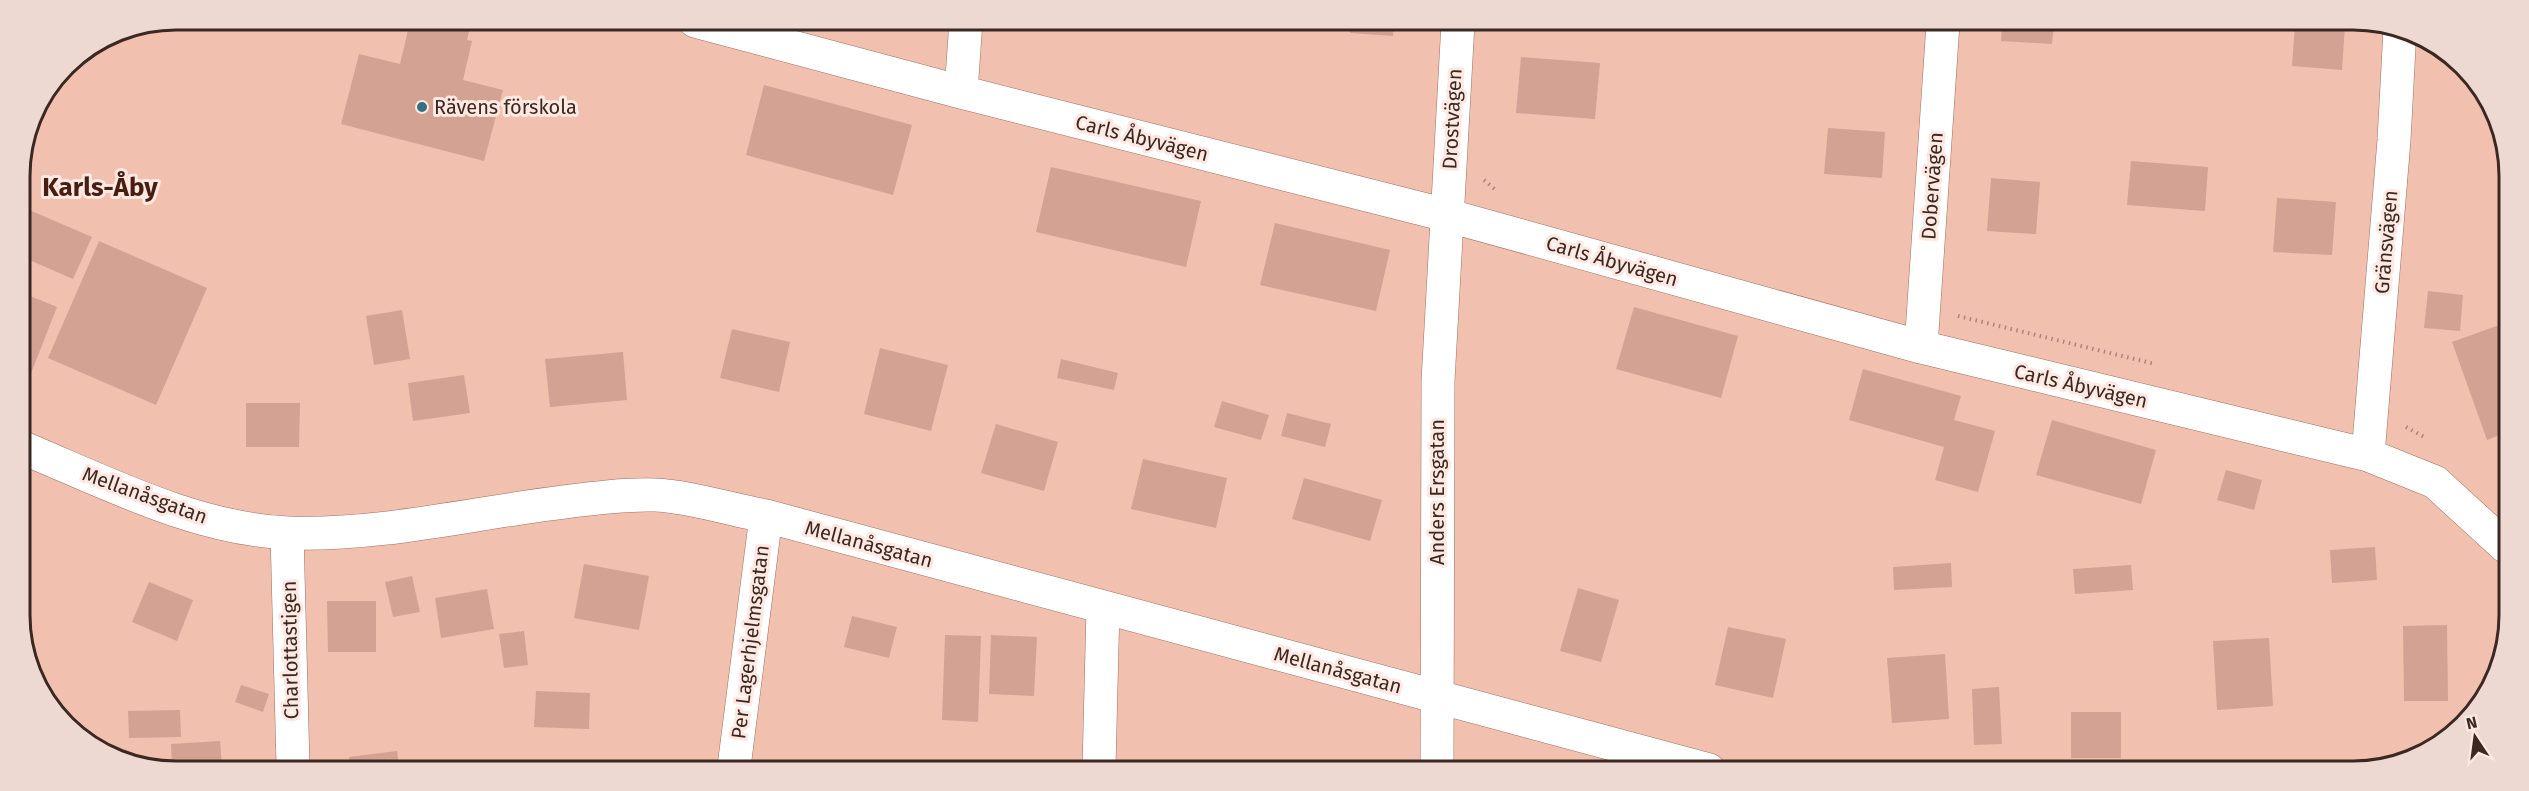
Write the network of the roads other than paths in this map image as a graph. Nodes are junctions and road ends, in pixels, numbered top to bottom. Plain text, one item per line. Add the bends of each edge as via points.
1 (729, 30) edge
2 (965, 30) edge
3 (1458, 30) edge
4 (1942, 30) edge
5 (2400, 38) edge
6 (961, 92) junction
7 (1446, 215) junction
8 (1921, 348) junction
9 (30, 451) edge
10 (2368, 455) junction
11 (766, 516) junction
12 (287, 533) junction
13 (2499, 541) edge
14 (1103, 608) junction
15 (1437, 696) junction
16 (293, 761) edge
17 (735, 761) edge
18 (1099, 761) edge
19 (1437, 761) edge
20 (1676, 761) edge

1 - 6 street, Carls Åbyvägen
2 - 6 street
3 - 7 street, Drostvägen
4 - 8 street, Dobervägen
5 - 10 street, Gränsvägen
6 - 7 street, Carls Åbyvägen
7 - 8 street, Carls Åbyvägen
7 - 15 street, Anders Ersgatan via 1438,381
8 - 10 street, Carls Åbyvägen
9 - 12 street, Mellanåsgatan via 208,520
10 - 13 street, Carls Åbyvägen via 2435,482
11 - 12 street, Mellanåsgatan via 656,495 525,506 366,531
11 - 14 street, Mellanåsgatan
11 - 17 street, Per Lagerhjelmsgatan
12 - 16 street, Charlottastigen
14 - 15 street, Mellanåsgatan
14 - 18 street
15 - 19 street, Anders Ersgatan
15 - 20 street, Mellanåsgatan

